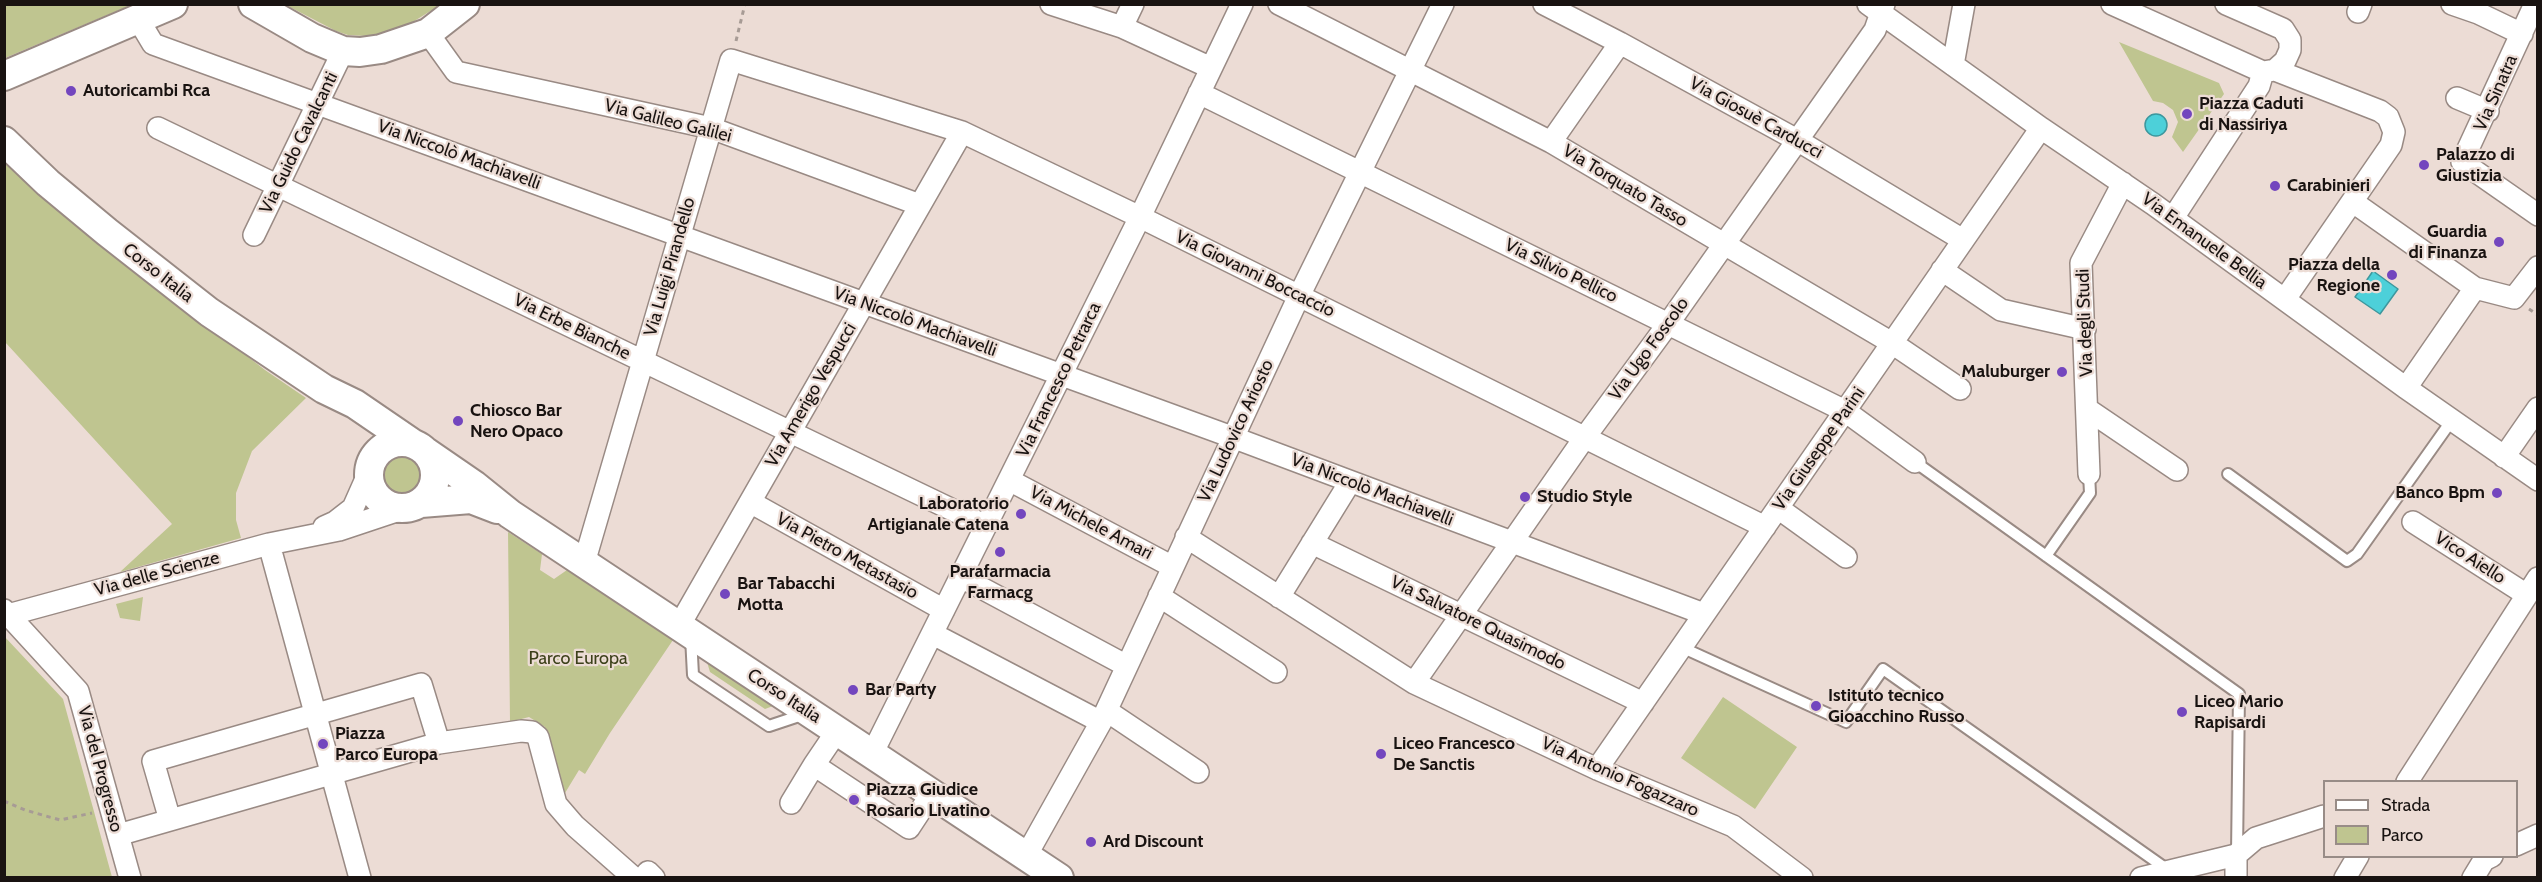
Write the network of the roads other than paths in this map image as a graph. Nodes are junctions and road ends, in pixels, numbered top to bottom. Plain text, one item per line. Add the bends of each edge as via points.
1 (173, 4) edge
2 (252, 4) edge
3 (465, 4) edge
4 (1051, 4) edge
5 (1133, 4) edge
6 (1242, 4) edge
7 (1279, 4) edge
8 (1443, 4) edge
9 (1544, 4) edge
10 (1964, 4) edge
11 (2112, 4) edge
12 (2226, 4) edge
13 (2452, 4) edge
14 (2535, 4) edge
15 (1878, 8) edge
16 (138, 19) junction
17 (1122, 27) junction
18 (428, 33) junction
19 (2522, 34) junction
20 (1620, 43) junction
21 (343, 51) junction
22 (730, 60) joint
23 (1953, 65) junction
24 (1211, 68) junction
25 (1411, 70) junction
26 (2269, 71) junction
27 (4, 76) edge
28 (1199, 93) junction
29 (2457, 98) dead end
30 (318, 104) junction
31 (2488, 111) junction
32 (158, 128) dead end
33 (711, 128) junction
34 (2041, 128) junction
35 (962, 132) junction
36 (1797, 140) junction
37 (4, 141) edge
38 (1551, 142) junction
39 (1360, 173) junction
40 (2123, 183) junction
41 (278, 185) junction
42 (2353, 202) junction
43 (920, 205) junction
44 (2538, 214) edge
45 (1140, 217) junction
46 (2173, 218) junction
47 (254, 235) dead end
48 (680, 236) junction
49 (1963, 240) junction
50 (1722, 244) junction
51 (2538, 267) edge
52 (1942, 270) junction
53 (2475, 288) junction
54 (1299, 296) junction
55 (2285, 299) junction
56 (864, 303) junction
57 (1668, 324) junction
58 (2085, 329) junction
59 (1892, 343) junction
60 (643, 361) junction
61 (1061, 375) junction
62 (1960, 388) dead end
63 (2406, 388) junction
64 (324, 389) junction
65 (2538, 408) edge
66 (2088, 409) junction
67 (1845, 411) junction
68 (2452, 420) junction
69 (790, 432) junction
70 (1232, 437) junction
71 (1585, 437) junction
72 (421, 449) junction
73 (2504, 457) junction
74 (1915, 462) joint
75 (370, 466) junction
76 (2177, 470) dead end
77 (2089, 474) joint
78 (2228, 474) dead end
79 (1009, 480) junction
80 (2538, 480) edge
81 (1350, 482) junction
82 (750, 502) junction
83 (411, 506) junction
84 (1778, 508) junction
85 (510, 514) junction
86 (2413, 522) dead end
87 (986, 526) junction
88 (1765, 526) junction
89 (307, 535) junction
90 (1186, 537) junction
91 (1312, 543) junction
92 (1513, 543) junction
93 (269, 544) junction
94 (2046, 556) junction
95 (1846, 557) dead end
96 (584, 563) junction
97 (1173, 567) junction
98 (961, 577) junction
99 (2532, 587) edge
100 (1159, 596) junction
101 (1279, 597) junction
102 (944, 610) junction
103 (6, 612) edge
104 (1704, 614) junction
105 (1462, 615) junction
106 (685, 630) junction
107 (933, 634) junction
108 (1681, 647) junction
109 (1127, 666) junction
110 (1276, 672) dead end
111 (1414, 683) junction
112 (1643, 703) junction
113 (313, 705) junction
114 (1104, 717) junction
115 (837, 731) junction
116 (439, 743) junction
117 (873, 754) junction
118 (814, 765) junction
119 (1597, 769) junction
120 (1198, 772) dead end
121 (2408, 780) edge
122 (334, 783) junction
123 (932, 793) junction
124 (791, 803) dead end
125 (2323, 817) edge
126 (170, 820) junction
127 (118, 835) junction
128 (2538, 835) edge
129 (2518, 845) edge
130 (2236, 855) junction
131 (1026, 856) junction
132 (2357, 858) edge
133 (2488, 858) edge
134 (2169, 870) junction
135 (130, 878) edge
136 (360, 878) edge
137 (634, 878) edge
138 (643, 878) edge
139 (654, 878) edge
140 (1059, 878) edge
141 (1802, 878) edge
142 (2141, 878) edge
143 (2236, 878) edge
144 (2345, 878) edge
145 (2473, 878) edge

1 - 16 main road
2 - 21 main road
3 - 18 main road
4 - 17 street
5 - 17 street
6 - 24 street, Via Francesco Petrarca
7 - 25 street, Via Torquato Tasso
8 - 25 street, Via Ludovico Ariosto
9 - 20 street, Via Giosuè Carducci
10 - 23 street
11 - 26 street
12 - 26 street via 2283,29 2290,40 2290,50 2285,61
13 - 19 street
14 - 19 street, Via Sinatra
15 - 23 street, Via Emanuele Bellia
15 - 36 street, Via Ugo Foscolo via 1875,30
16 - 27 main road
16 - 30 street, Via Niccolò Machiavelli via 153,44
17 - 24 street
18 - 21 main road via 381,49
18 - 33 street, Via Galileo Galilei via 456,72
19 - 31 street, Via Sinatra
20 - 36 street, Via Giosuè Carducci
20 - 38 street
21 - 30 street, Via Guido Cavalcanti
22 - 33 street, Via Luigi Pirandello
22 - 35 street, Via Giovanni Boccaccio
23 - 34 street, Via Emanuele Bellia
24 - 28 street, Via Francesco Petrarca
25 - 38 street, Via Torquato Tasso
25 - 39 street, Via Ludovico Ariosto
26 - 42 street via 2388,117 2394,132 2391,145
26 - 46 street
28 - 39 street, Via Silvio Pellico
28 - 45 street, Via Francesco Petrarca
29 - 31 street
30 - 41 street, Via Guido Cavalcanti
30 - 48 street, Via Niccolò Machiavelli
31 - 44 street, Via Sinatra via 2463,162
32 - 41 street, Via Erbe Bianche
33 - 43 street, Via Galileo Galilei
33 - 48 street, Via Luigi Pirandello
34 - 40 street, Via Emanuele Bellia
34 - 49 street, Via Giuseppe Parini
35 - 43 street, Via Amerigo Vespucci
35 - 45 street, Via Giovanni Boccaccio
36 - 49 street, Via Giosuè Carducci
36 - 50 street, Via Ugo Foscolo
37 - 64 main road, Corso Italia via 48,183 162,277
38 - 50 street, Via Torquato Tasso
39 - 54 street, Via Ludovico Ariosto
39 - 57 street, Via Silvio Pellico
40 - 46 street, Via Emanuele Bellia
40 - 58 street, Via degli Studi via 2081,263
41 - 47 street, Via Guido Cavalcanti
41 - 60 street, Via Erbe Bianche
42 - 53 street
42 - 55 street
43 - 56 street, Via Amerigo Vespucci
45 - 54 street, Via Giovanni Boccaccio
45 - 61 street, Via Francesco Petrarca
46 - 55 street, Via Emanuele Bellia
48 - 56 street, Via Niccolò Machiavelli
48 - 60 street, Via Luigi Pirandello
49 - 52 street, Via Giuseppe Parini
50 - 57 street, Via Ugo Foscolo
50 - 59 street, Via Torquato Tasso
51 - 53 street via 2514,298
52 - 58 street via 2001,310
52 - 59 street, Via Giuseppe Parini
53 - 63 street
54 - 70 street, Via Ludovico Ariosto
54 - 71 street, Via Giovanni Boccaccio
55 - 63 street, Via Emanuele Bellia
56 - 61 street, Via Niccolò Machiavelli
56 - 69 street, Via Amerigo Vespucci
57 - 67 street, Via Silvio Pellico
57 - 71 street, Via Ugo Foscolo
58 - 66 street, Via degli Studi
59 - 62 street, Via Torquato Tasso
59 - 67 street, Via Giuseppe Parini
60 - 69 street, Via Erbe Bianche
60 - 96 street, Via Luigi Pirandello
61 - 70 street, Via Niccolò Machiavelli
61 - 79 street, Via Francesco Petrarca
63 - 68 street, Via Emanuele Bellia
64 - 72 main road via 355,404
64 - 75 main road via 366,430 372,449
65 - 73 street
66 - 76 street
66 - 77 street, Via degli Studi
67 - 74 street, Via Silvio Pellico
67 - 84 street, Via Giuseppe Parini
68 - 73 street, Via Emanuele Bellia
68 - 78 lane via 2357,554 2347,561
69 - 82 street, Via Amerigo Vespucci
69 - 87 street, Via Erbe Bianche
70 - 81 street, Via Niccolò Machiavelli
70 - 90 street, Via Ludovico Ariosto
71 - 88 street, Via Giovanni Boccaccio
71 - 92 street, Via Ugo Foscolo
72 - 75 main road via 407,442 390,444 382,448
72 - 83 main road via 435,470 435,479 433,489
72 - 85 main road
73 - 80 street, Via Emanuele Bellia
74 - 94 lane
75 - 83 main road via 372,490 384,504
75 - 89 street via 352,508 335,522
77 - 94 lane via 2090,493
79 - 87 street, Via Francesco Petrarca
79 - 97 street, Via Michele Amari
81 - 91 street
81 - 92 street, Via Niccolò Machiavelli
82 - 102 street, Via Pietro Metastasio
82 - 106 street, Via Amerigo Vespucci
83 - 85 main road via 471,499
83 - 89 street via 339,530
84 - 88 street, Via Giuseppe Parini
84 - 95 street
85 - 96 main road, Corso Italia
86 - 99 street, Vico Aiello
87 - 98 street, Via Francesco Petrarca
88 - 104 street, Via Giuseppe Parini
89 - 93 street, Via delle Scienze
90 - 97 street, Via Ludovico Ariosto
90 - 101 street, Via Antonio Fogazzaro
91 - 101 street
91 - 105 street, Via Salvatore Quasimodo
92 - 104 street, Via Niccolò Machiavelli
92 - 105 street, Via Ugo Foscolo
93 - 103 street, Via delle Scienze
93 - 113 street
94 - 130 lane via 2239,694
96 - 106 main road, Corso Italia
97 - 100 street, Via Ludovico Ariosto
98 - 102 street, Via Francesco Petrarca
98 - 109 street
99 - 121 street
100 - 109 street, Via Ludovico Ariosto
100 - 110 street
101 - 111 street, Via Antonio Fogazzaro
102 - 107 street, Via Francesco Petrarca
103 - 127 street, Via del Progresso via 78,691
104 - 108 street, Via Giuseppe Parini
105 - 111 street, Via Ugo Foscolo
105 - 112 street, Via Salvatore Quasimodo
106 - 115 main road, Corso Italia
107 - 114 street
107 - 117 street, Via Francesco Petrarca
108 - 112 street, Via Giuseppe Parini
108 - 134 lane via 1846,722 1883,669
109 - 114 street, Via Ludovico Ariosto
111 - 119 street, Via Antonio Fogazzaro
112 - 119 street, Via Giuseppe Parini
113 - 116 street via 421,684
113 - 122 street
113 - 126 street via 153,761
114 - 120 street
114 - 131 street, Via Ludovico Ariosto
115 - 117 main road, Corso Italia
115 - 118 street
116 - 122 street
116 - 137 street via 532,732 538,737 556,804
117 - 123 main road, Corso Italia
118 - 123 street via 909,828
118 - 124 street
119 - 141 street, Via Antonio Fogazzaro via 1733,826
122 - 126 street
122 - 136 street
123 - 131 main road, Corso Italia
125 - 130 street via 2256,838
126 - 127 street
127 - 135 street, Via del Progresso
128 - 129 street
130 - 134 street
130 - 143 street
131 - 140 main road, Corso Italia
132 - 144 street
133 - 145 street
134 - 142 street
138 - 139 street via 648,872

